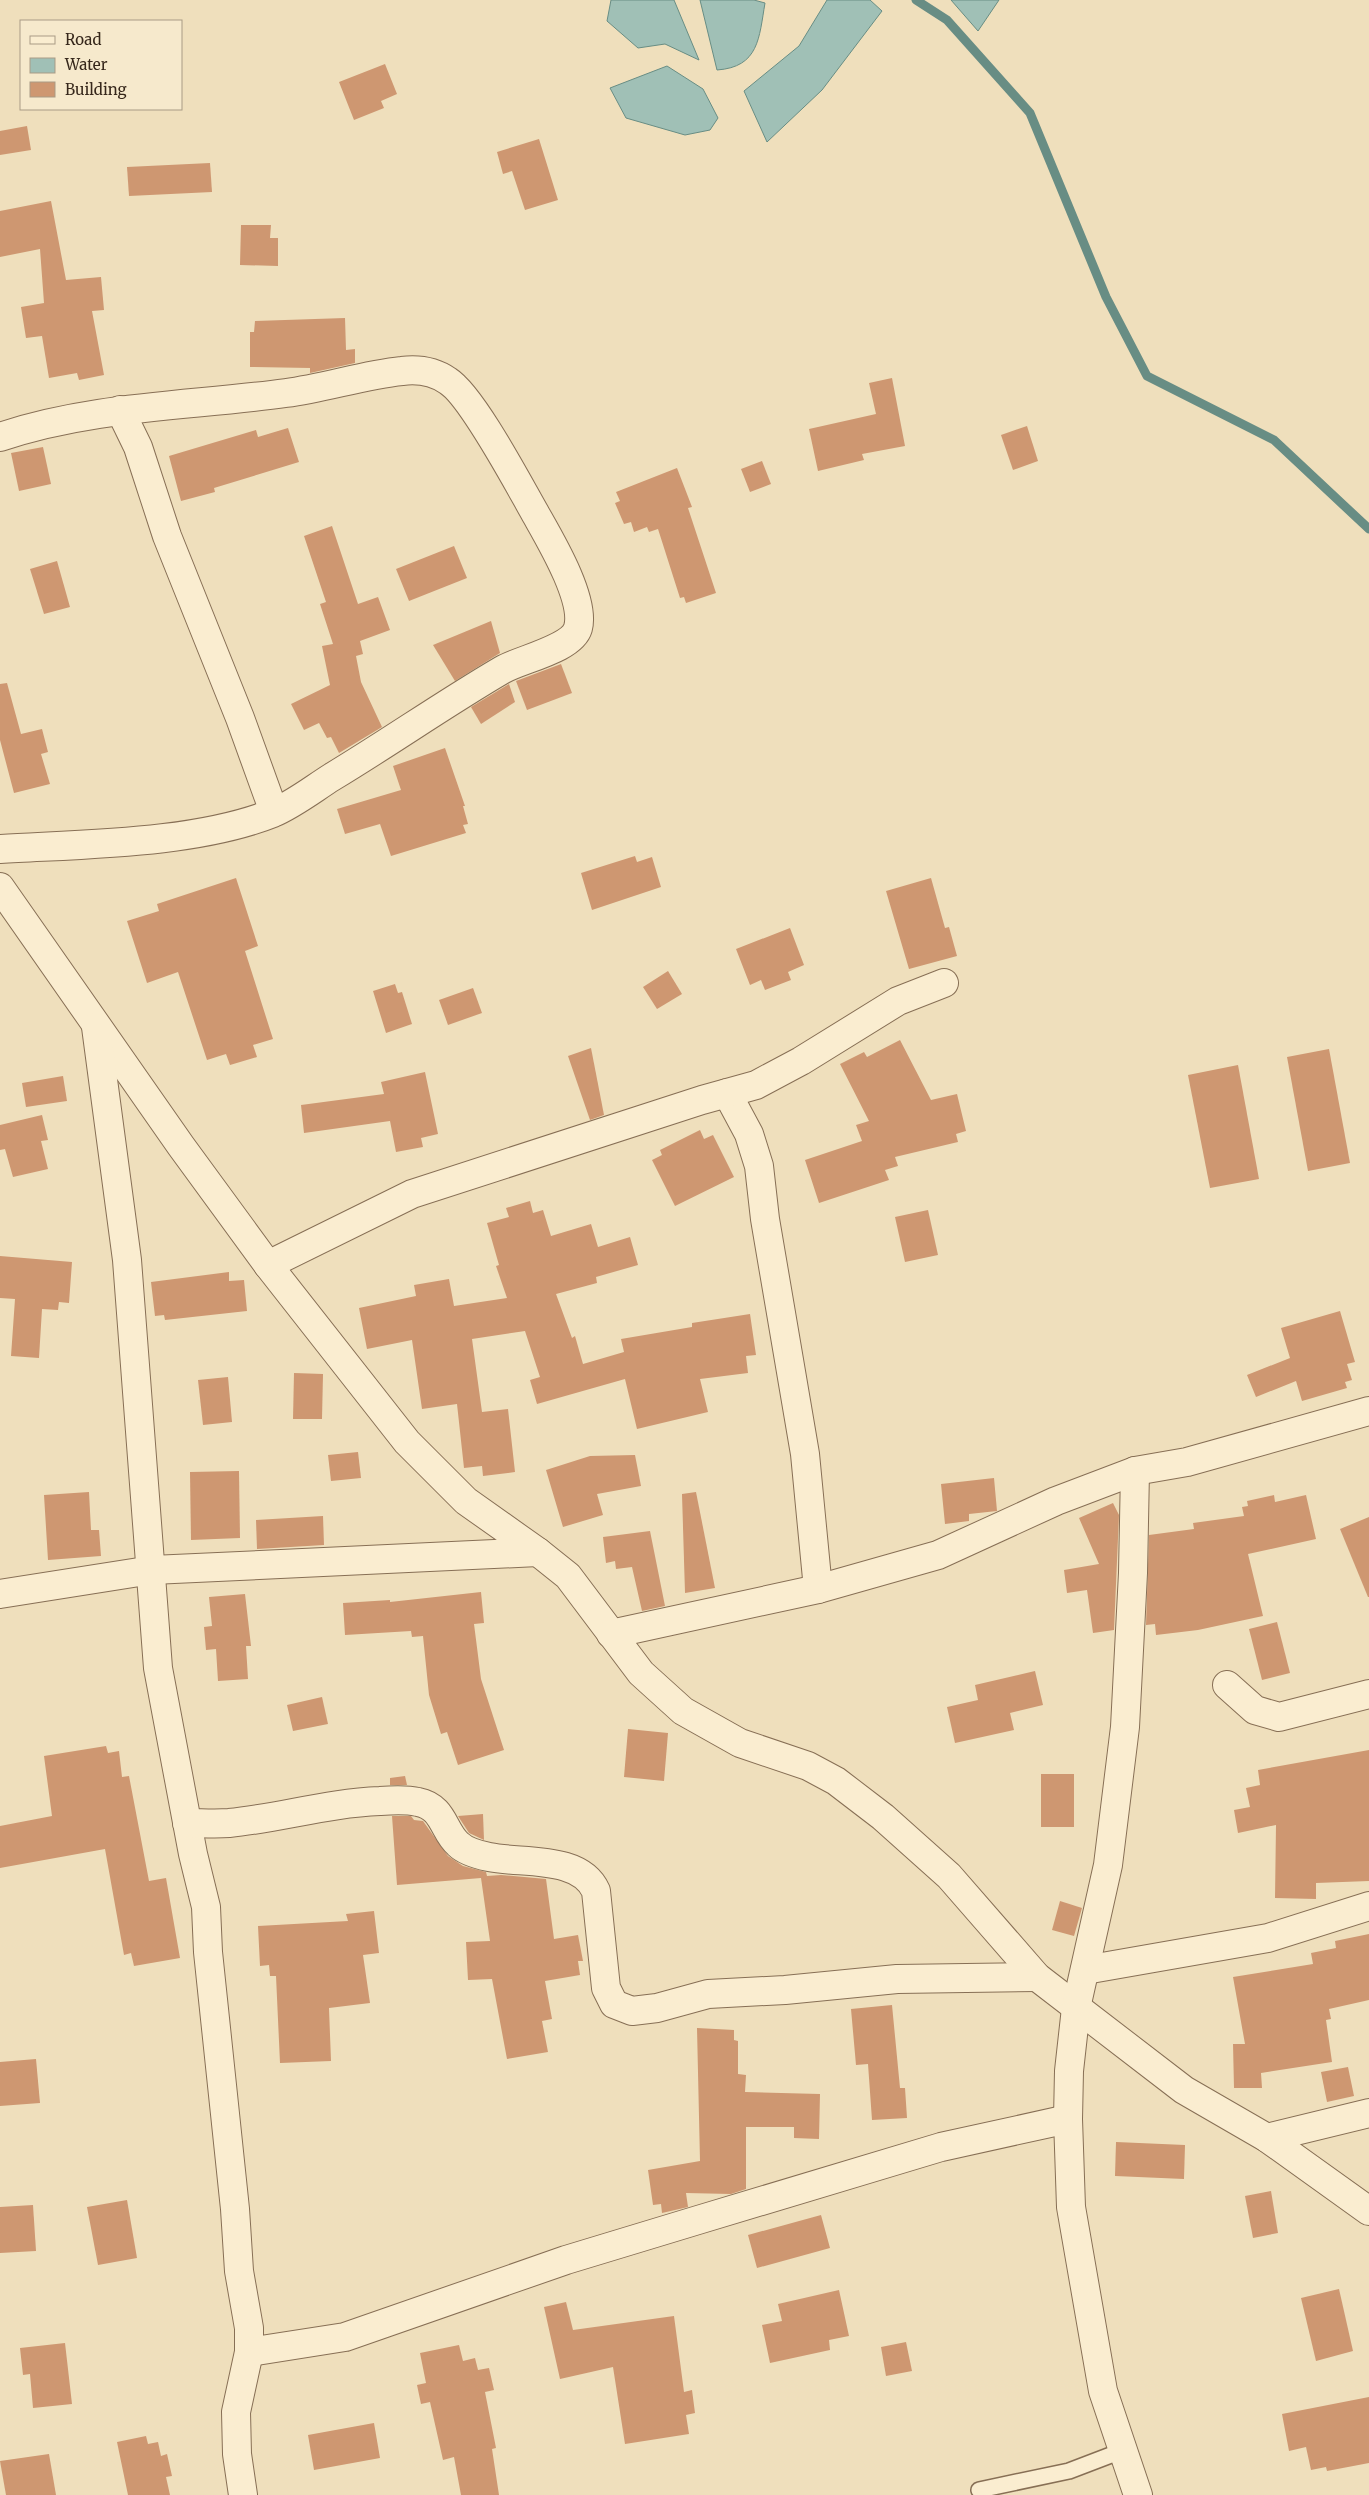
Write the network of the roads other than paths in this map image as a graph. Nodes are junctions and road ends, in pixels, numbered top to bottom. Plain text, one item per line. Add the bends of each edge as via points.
1 (120, 410) junction
2 (0, 437) edge
3 (274, 812) junction
4 (0, 849) edge
5 (0, 887) edge
6 (944, 983) dead end
7 (96, 1022) junction
8 (727, 1093) junction
9 (268, 1264) junction
10 (1369, 1411) edge
11 (1136, 1472) junction
12 (538, 1552) junction
13 (152, 1570) junction
14 (818, 1589) junction
15 (0, 1594) edge
16 (612, 1634) junction
17 (1227, 1685) dead end
18 (1369, 1694) edge
19 (187, 1823) junction
20 (1369, 1906) edge
21 (1085, 1970) junction
22 (1036, 1977) junction
23 (1076, 2008) junction
24 (1369, 2113) edge
25 (1068, 2119) junction
26 (1267, 2138) junction
27 (1369, 2211) edge
28 (249, 2352) junction
29 (1124, 2450) junction
30 (979, 2490) dead end
31 (244, 2495) edge
32 (1138, 2495) edge

1 - 2 street via 23,429
1 - 3 street via 138,447 167,536
1 - 3 street via 289,393 404,371 428,371 450,381 466,398 565,568 578,608 579,627 570,641 505,667 389,743
3 - 4 street via 226,826 169,837
5 - 7 street
6 - 8 street via 898,1000 801,1061 756,1085
7 - 9 street via 181,1146
7 - 13 street via 127,1260
8 - 9 street via 412,1194
8 - 14 street via 749,1134 759,1166 764,1218 805,1454
9 - 12 street via 407,1442 466,1501
10 - 11 street via 1187,1462
11 - 14 street via 1056,1501 938,1555
11 - 21 street via 1126,1727 1108,1865
12 - 13 street
12 - 16 street via 568,1576
13 - 15 street
13 - 19 street via 158,1668
14 - 16 street
16 - 22 street via 641,1673 683,1711 740,1743 808,1766 836,1781 883,1816 949,1876
17 - 18 street via 1255,1710 1280,1717
19 - 22 street via 229,1823 346,1802 419,1802 434,1809 458,1844 476,1855 552,1863 583,1874 591,1881 596,1891 606,1988 614,2004 632,2011 657,2008 708,1994 897,1979
19 - 28 street via 206,1907
20 - 21 street via 1268,1938
21 - 23 street
22 - 23 street
23 - 25 street via 1069,2070
23 - 26 street via 1184,2090
24 - 26 street
25 - 28 street via 941,2147 698,2220 566,2260 345,2337
25 - 29 street via 1072,2217 1103,2391
26 - 27 street
28 - 31 street via 236,2412 237,2454
29 - 30 lane via 1069,2471
29 - 32 street

